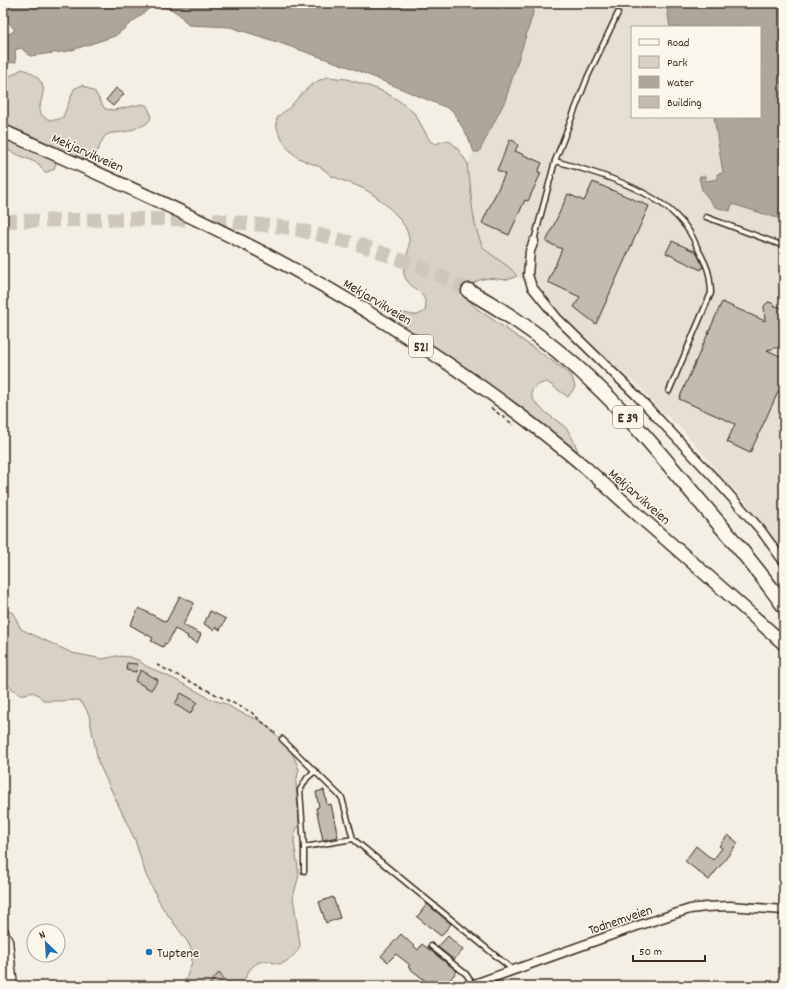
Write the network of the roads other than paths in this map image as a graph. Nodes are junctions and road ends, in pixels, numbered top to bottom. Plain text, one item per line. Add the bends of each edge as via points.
1 (618, 13) dead end
2 (3, 131) edge
3 (556, 161) junction
4 (706, 217) dead end
5 (534, 241) joint
6 (784, 246) edge
7 (469, 291) tunnel mouth
8 (669, 391) dead end
9 (784, 562) edge
10 (760, 573) junction
11 (784, 596) edge
12 (784, 606) edge
13 (782, 649) edge
14 (282, 739) road end
15 (315, 771) junction
16 (353, 840) junction
17 (304, 847) junction
18 (304, 871) dead end
19 (784, 910) edge
20 (3, 930) edge
21 (431, 946) dead end
22 (513, 970) junction
23 (13, 986) edge
24 (470, 986) edge

1 - 3 lane via 588,76
2 - 13 main road, Mekjarvikveien / 521 via 214,228 306,276 413,340 506,405 585,468
3 - 5 lane
3 - 8 lane via 596,172 652,196 681,220 690,232 708,269 711,293
4 - 6 lane
5 - 9 street via 530,252 528,275 532,287 557,318 636,395 716,480 760,529
7 - 10 highway, E 39 via 535,333 602,390 662,456
10 - 11 highway, E 39
10 - 12 highway, E 39
14 - 15 lane
15 - 16 lane via 342,798
15 - 17 lane via 300,790
16 - 17 lane
16 - 22 lane
17 - 18 lane
19 - 22 street, Todnemveien via 730,906 690,910
20 - 23 street via 8,941
21 - 24 lane via 466,974
22 - 24 street, Todnemveien

